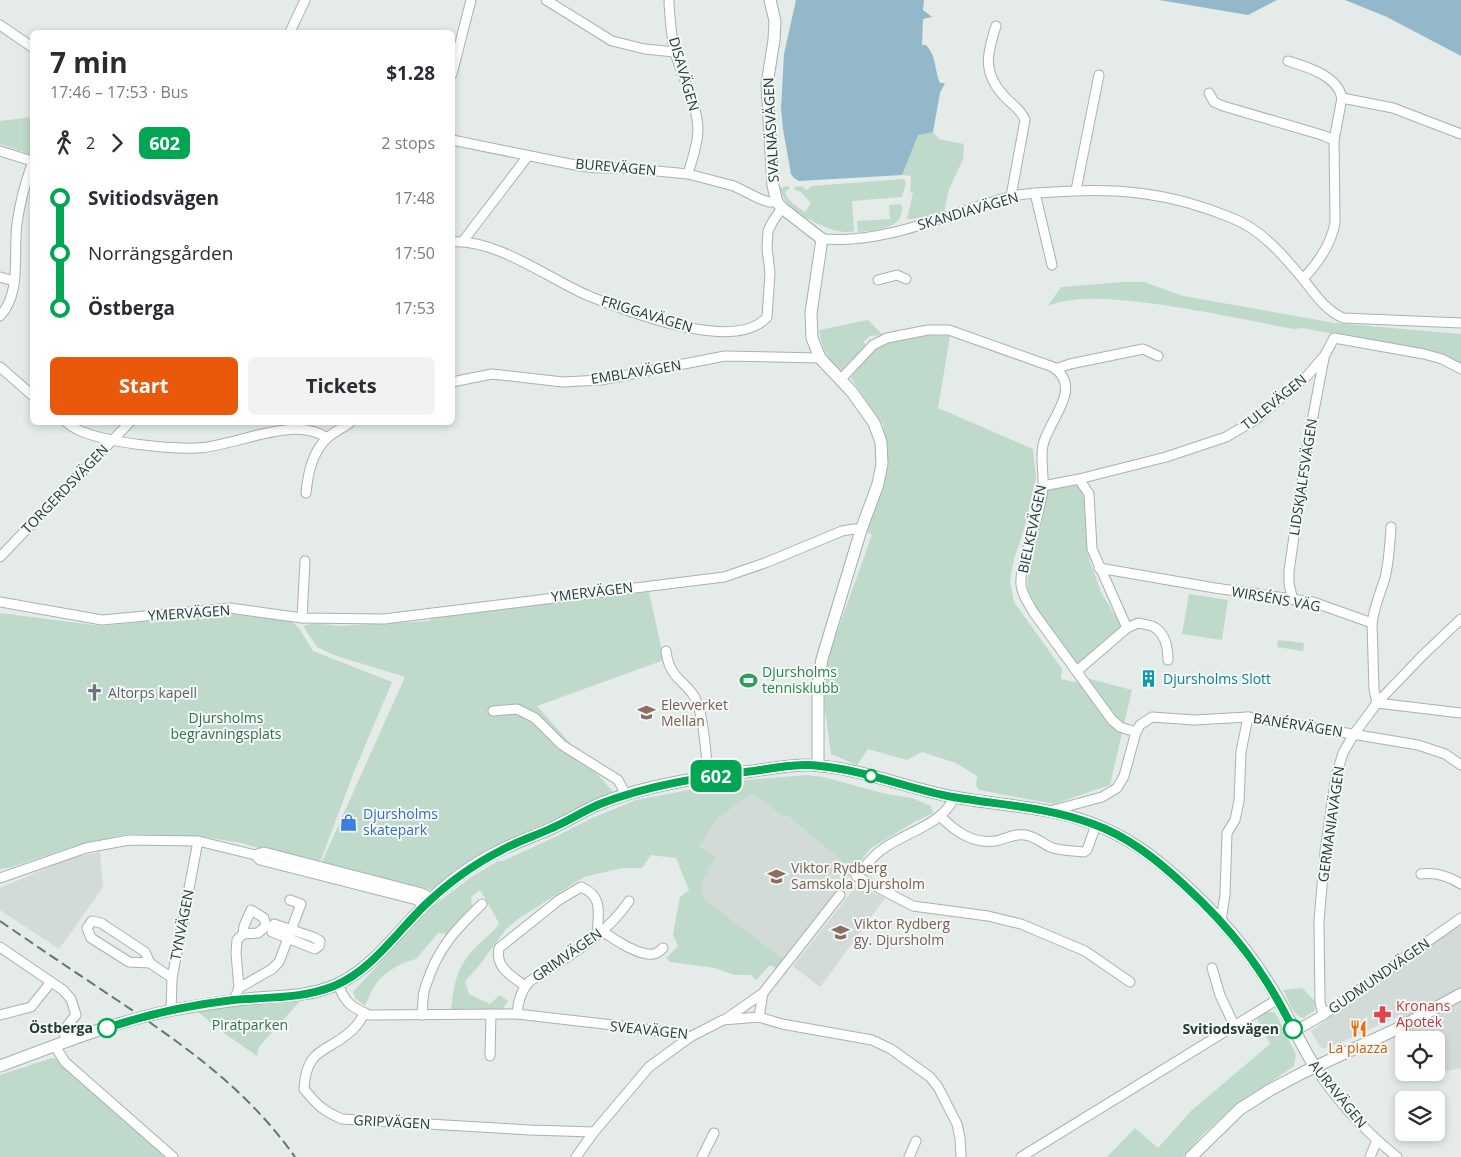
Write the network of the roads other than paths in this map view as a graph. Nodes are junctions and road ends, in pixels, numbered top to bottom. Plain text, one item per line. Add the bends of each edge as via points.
1 (305, 0) edge
2 (471, 0) edge
3 (546, 0) edge
4 (770, 0) edge
5 (669, 2) dead end
6 (0, 25) edge
7 (996, 26) dead end
8 (291, 30) edge
9 (30, 46) edge
10 (675, 52) junction
11 (1288, 60) dead end
12 (455, 62) edge
13 (1099, 74) dead end
14 (1209, 93) dead end
15 (1342, 98) junction
16 (1461, 134) edge
17 (1334, 140) junction
18 (455, 141) edge
19 (0, 151) edge
20 (528, 156) junction
21 (30, 161) edge
22 (30, 170) edge
23 (688, 174) junction
24 (1076, 190) junction
25 (1035, 193) junction
26 (1011, 196) junction
27 (780, 205) junction
28 (822, 239) junction
29 (463, 241) junction
30 (455, 242) edge
31 (1052, 266) dead end
32 (0, 277) edge
33 (906, 279) dead end
34 (1302, 279) junction
35 (878, 280) dead end
36 (14, 281) junction
37 (0, 316) edge
38 (1461, 323) edge
39 (1154, 346) dead end
40 (1143, 348) junction
41 (1326, 355) junction
42 (1158, 356) dead end
43 (820, 358) junction
44 (0, 367) edge
45 (1055, 369) junction
46 (1461, 369) edge
47 (840, 379) junction
48 (455, 381) edge
49 (30, 393) edge
50 (71, 425) edge
51 (127, 425) edge
52 (320, 425) edge
53 (346, 425) edge
54 (319, 432) junction
55 (327, 438) junction
56 (112, 440) junction
57 (1079, 479) junction
58 (1043, 486) junction
59 (306, 493) dead end
60 (1391, 527) dead end
61 (861, 530) junction
62 (0, 556) edge
63 (305, 561) dead end
64 (1099, 568) junction
65 (1293, 600) junction
66 (0, 602) edge
67 (302, 618) junction
68 (1461, 619) edge
69 (1372, 624) junction
70 (1128, 628) junction
71 (666, 651) dead end
72 (1168, 660) dead end
73 (1077, 672) junction
74 (1377, 703) junction
75 (493, 711) dead end
76 (1461, 713) edge
77 (1248, 717) junction
78 (1136, 732) junction
79 (1354, 734) junction
80 (818, 765) junction
81 (1461, 766) edge
82 (709, 777) junction
83 (626, 795) junction
84 (954, 797) junction
85 (1049, 812) junction
86 (940, 816) junction
87 (1096, 825) junction
88 (198, 841) junction
89 (255, 855) junction
90 (1421, 874) dead end
91 (0, 878) edge
92 (1461, 884) edge
93 (840, 895) dead end
94 (432, 898) junction
95 (290, 900) dead end
96 (629, 901) dead end
97 (482, 904) dead end
98 (424, 906) junction
99 (1461, 918) edge
100 (1220, 921) junction
101 (292, 929) junction
102 (600, 933) junction
103 (243, 934) dead end
104 (288, 940) junction
105 (0, 948) edge
106 (663, 948) dead end
107 (150, 963) junction
108 (1212, 968) dead end
109 (172, 978) junction
110 (51, 982) junction
111 (1130, 982) dead end
112 (338, 984) junction
113 (525, 986) junction
114 (239, 988) junction
115 (763, 993) junction
116 (1461, 994) edge
117 (1278, 999) junction
118 (234, 1000) junction
119 (171, 1011) junction
120 (365, 1013) junction
121 (492, 1014) junction
122 (517, 1014) junction
123 (0, 1015) edge
124 (422, 1015) junction
125 (1323, 1015) junction
126 (759, 1017) junction
127 (723, 1020) junction
128 (1234, 1025) junction
129 (1295, 1031) junction
130 (690, 1037) junction
131 (61, 1044) junction
132 (490, 1056) dead end
133 (0, 1066) edge
134 (1315, 1068) junction
135 (594, 1132) junction
136 (714, 1133) dead end
137 (916, 1140) dead end
138 (1377, 1140) junction
139 (173, 1157) edge
140 (576, 1157) edge
141 (702, 1157) edge
142 (909, 1157) edge
143 (961, 1157) edge
144 (1021, 1157) edge
145 (1191, 1157) edge
146 (1370, 1157) edge
147 (1398, 1157) edge

1 - 8 street
2 - 12 street
3 - 10 street via 612,41
4 - 27 street, SVALNÄSVÄGEN via 775,21 766,84 773,181
5 - 10 street, DISAVÄGEN
6 - 9 street
7 - 26 street via 987,62 990,73 997,87 1023,113 1025,120
10 - 23 street, DISAVÄGEN via 690,91 698,128 697,145
11 - 15 street via 1309,67 1330,80 1340,90
13 - 24 street
14 - 17 street via 1214,102 1223,106
15 - 16 street via 1393,108
15 - 17 street
17 - 34 street via 1334,233
18 - 20 street, BUREVÄGEN
19 - 21 street
20 - 23 street, BUREVÄGEN via 597,168
20 - 29 street
22 - 36 street via 16,233
23 - 27 street, BUREVÄGEN via 734,186
24 - 25 street, SKANDIAVÄGEN
24 - 34 street, SKANDIAVÄGEN via 1140,192 1207,208 1254,229
25 - 26 street, SKANDIAVÄGEN
25 - 31 street
26 - 28 street, SKANDIAVÄGEN via 902,230 856,239
27 - 28 street
27 - 29 street, FRIGGAVÄGEN via 768,231 767,318 757,326 743,330 709,332 662,321 589,296 505,254
28 - 43 street via 811,313 812,338
29 - 30 street, FRIGGAVÄGEN
32 - 36 street
33 - 35 street via 897,275
34 - 38 street, SKANDIAVÄGEN via 1327,308 1343,318
36 - 37 street via 8,306
39 - 40 street
40 - 42 street
40 - 45 street
41 - 46 street, TULEVÄGEN via 1334,338 1424,354
41 - 57 street, TULEVÄGEN via 1282,398 1255,420 1226,437 1166,457
41 - 65 street, LIDSKJALFSVÄGEN via 1306,452 1289,571
43 - 47 street
43 - 48 street, EMBLAVÄGEN via 725,356 602,380 563,382 492,374
44 - 49 street
45 - 47 street via 949,330 928,330 887,338 873,345
45 - 58 street, BIELKEVÄGEN via 1064,378 1066,387 1064,399 1044,442
47 - 61 street via 861,403 881,442 882,464 878,484
50 - 56 street via 82,432
51 - 56 street, TORGERDSVÄGEN
52 - 54 street
53 - 55 street
54 - 55 street
54 - 56 street via 273,431 196,448
55 - 59 street via 310,466
56 - 62 street, TORGERDSVÄGEN
57 - 58 street, TULEVÄGEN
57 - 64 street via 1089,494 1092,549
58 - 73 street, BIELKEVÄGEN via 1021,584 1024,597 1034,613
60 - 69 street via 1385,576
61 - 67 street, YMERVÄGEN via 854,528 842,532 724,577 384,619
61 - 80 street via 822,659 818,684
63 - 67 street
64 - 65 street, WIRSÉNS VÄG
64 - 70 street
65 - 69 street, WIRSÉNS VÄG via 1313,602
66 - 67 street, YMERVÄGEN via 102,620 230,608
68 - 74 street, GERMANIAVÄGEN
69 - 74 street
70 - 72 street via 1138,623 1154,627 1165,641
70 - 73 street
71 - 82 street via 675,675 689,688 700,711
73 - 78 street, BIELKEVÄGEN via 1112,720 1120,727
74 - 76 street
74 - 79 street, GERMANIAVÄGEN
75 - 83 street via 517,709 535,718 562,745 618,780
77 - 78 street, BANÉRVÄGEN via 1194,720 1152,717
77 - 79 street, BANÉRVÄGEN
77 - 100 street via 1241,752 1239,801 1235,820 1227,833 1225,895
78 - 85 street via 1124,776 1117,788 1102,797
79 - 81 street, BANÉRVÄGEN via 1432,749
79 - 125 street, GERMANIAVÄGEN via 1343,753 1336,776 1325,851 1319,921
80 - 82 street, AURAVÄGEN
80 - 84 street, AURAVÄGEN
82 - 83 street, AURAVÄGEN
83 - 94 street, AURAVÄGEN via 498,851
84 - 85 street, AURAVÄGEN
84 - 86 street via 951,806
85 - 87 street, AURAVÄGEN
86 - 87 street via 952,828 972,839 995,841 1011,835 1024,835 1041,840 1054,849 1084,852
86 - 111 street via 881,850 856,876 913,906 1021,924 1085,951
87 - 100 street, AURAVÄGEN via 1124,838 1160,863
88 - 89 street
88 - 91 street via 129,840 94,847
88 - 109 street, TYNVÄGEN
89 - 94 street via 264,852
89 - 98 street via 260,860 417,900
90 - 92 street via 1442,875
93 - 115 street
94 - 98 street, AURAVÄGEN
95 - 101 street via 301,904
96 - 102 street, GRIMVÄGEN
97 - 124 street via 446,942 425,986
98 - 112 street, AURAVÄGEN via 363,968
99 - 125 street, GUDMUNDVÄGEN
100 - 117 street, AURAVÄGEN via 1247,951
101 - 104 street
101 - 104 street via 274,924 272,932
101 - 104 street via 320,941 319,946 315,949
102 - 106 street via 647,954 655,954
102 - 113 street, GRIMVÄGEN
102 - 113 street via 598,901 590,890 581,887 559,900 499,948 498,958 502,967
103 - 114 street via 237,940 236,953
104 - 114 street via 279,962 272,969
105 - 110 street
107 - 107 street via 146,952 101,923 92,921 87,928 91,938 129,962
107 - 109 street
108 - 128 street
109 - 119 street, TYNVÄGEN
110 - 123 street via 31,1007
110 - 131 street via 71,999 76,1015 65,1028
112 - 118 street, AURAVÄGEN via 293,996
112 - 120 street, SVEAVÄGEN via 345,1000
113 - 122 street, GRIMVÄGEN
114 - 118 street
115 - 126 street
115 - 127 street
116 - 134 street
117 - 128 street
117 - 129 street, AURAVÄGEN
118 - 119 street, AURAVÄGEN
119 - 131 street, AURAVÄGEN via 118,1024
120 - 124 street, SVEAVÄGEN
120 - 135 street, GRIPVÄGEN via 356,1027 317,1053 308,1065 304,1089 326,1113 342,1119
121 - 122 street, SVEAVÄGEN
121 - 124 street, SVEAVÄGEN
121 - 132 street
122 - 130 street, SVEAVÄGEN
125 - 129 street, GUDMUNDVÄGEN
126 - 127 street, SVEAVÄGEN
126 - 143 street, SVEAVÄGEN via 872,1040 891,1049 930,1077 938,1087 956,1124
127 - 130 street, SVEAVÄGEN
128 - 144 street
129 - 134 street, AURAVÄGEN
130 - 135 street via 649,1067
131 - 133 street, AURAVÄGEN
131 - 139 street via 65,1062
134 - 138 street, AURAVÄGEN via 1339,1100
134 - 145 street via 1240,1109
135 - 140 street
136 - 141 street
137 - 142 street
138 - 146 street
138 - 147 street, AURAVÄGEN

